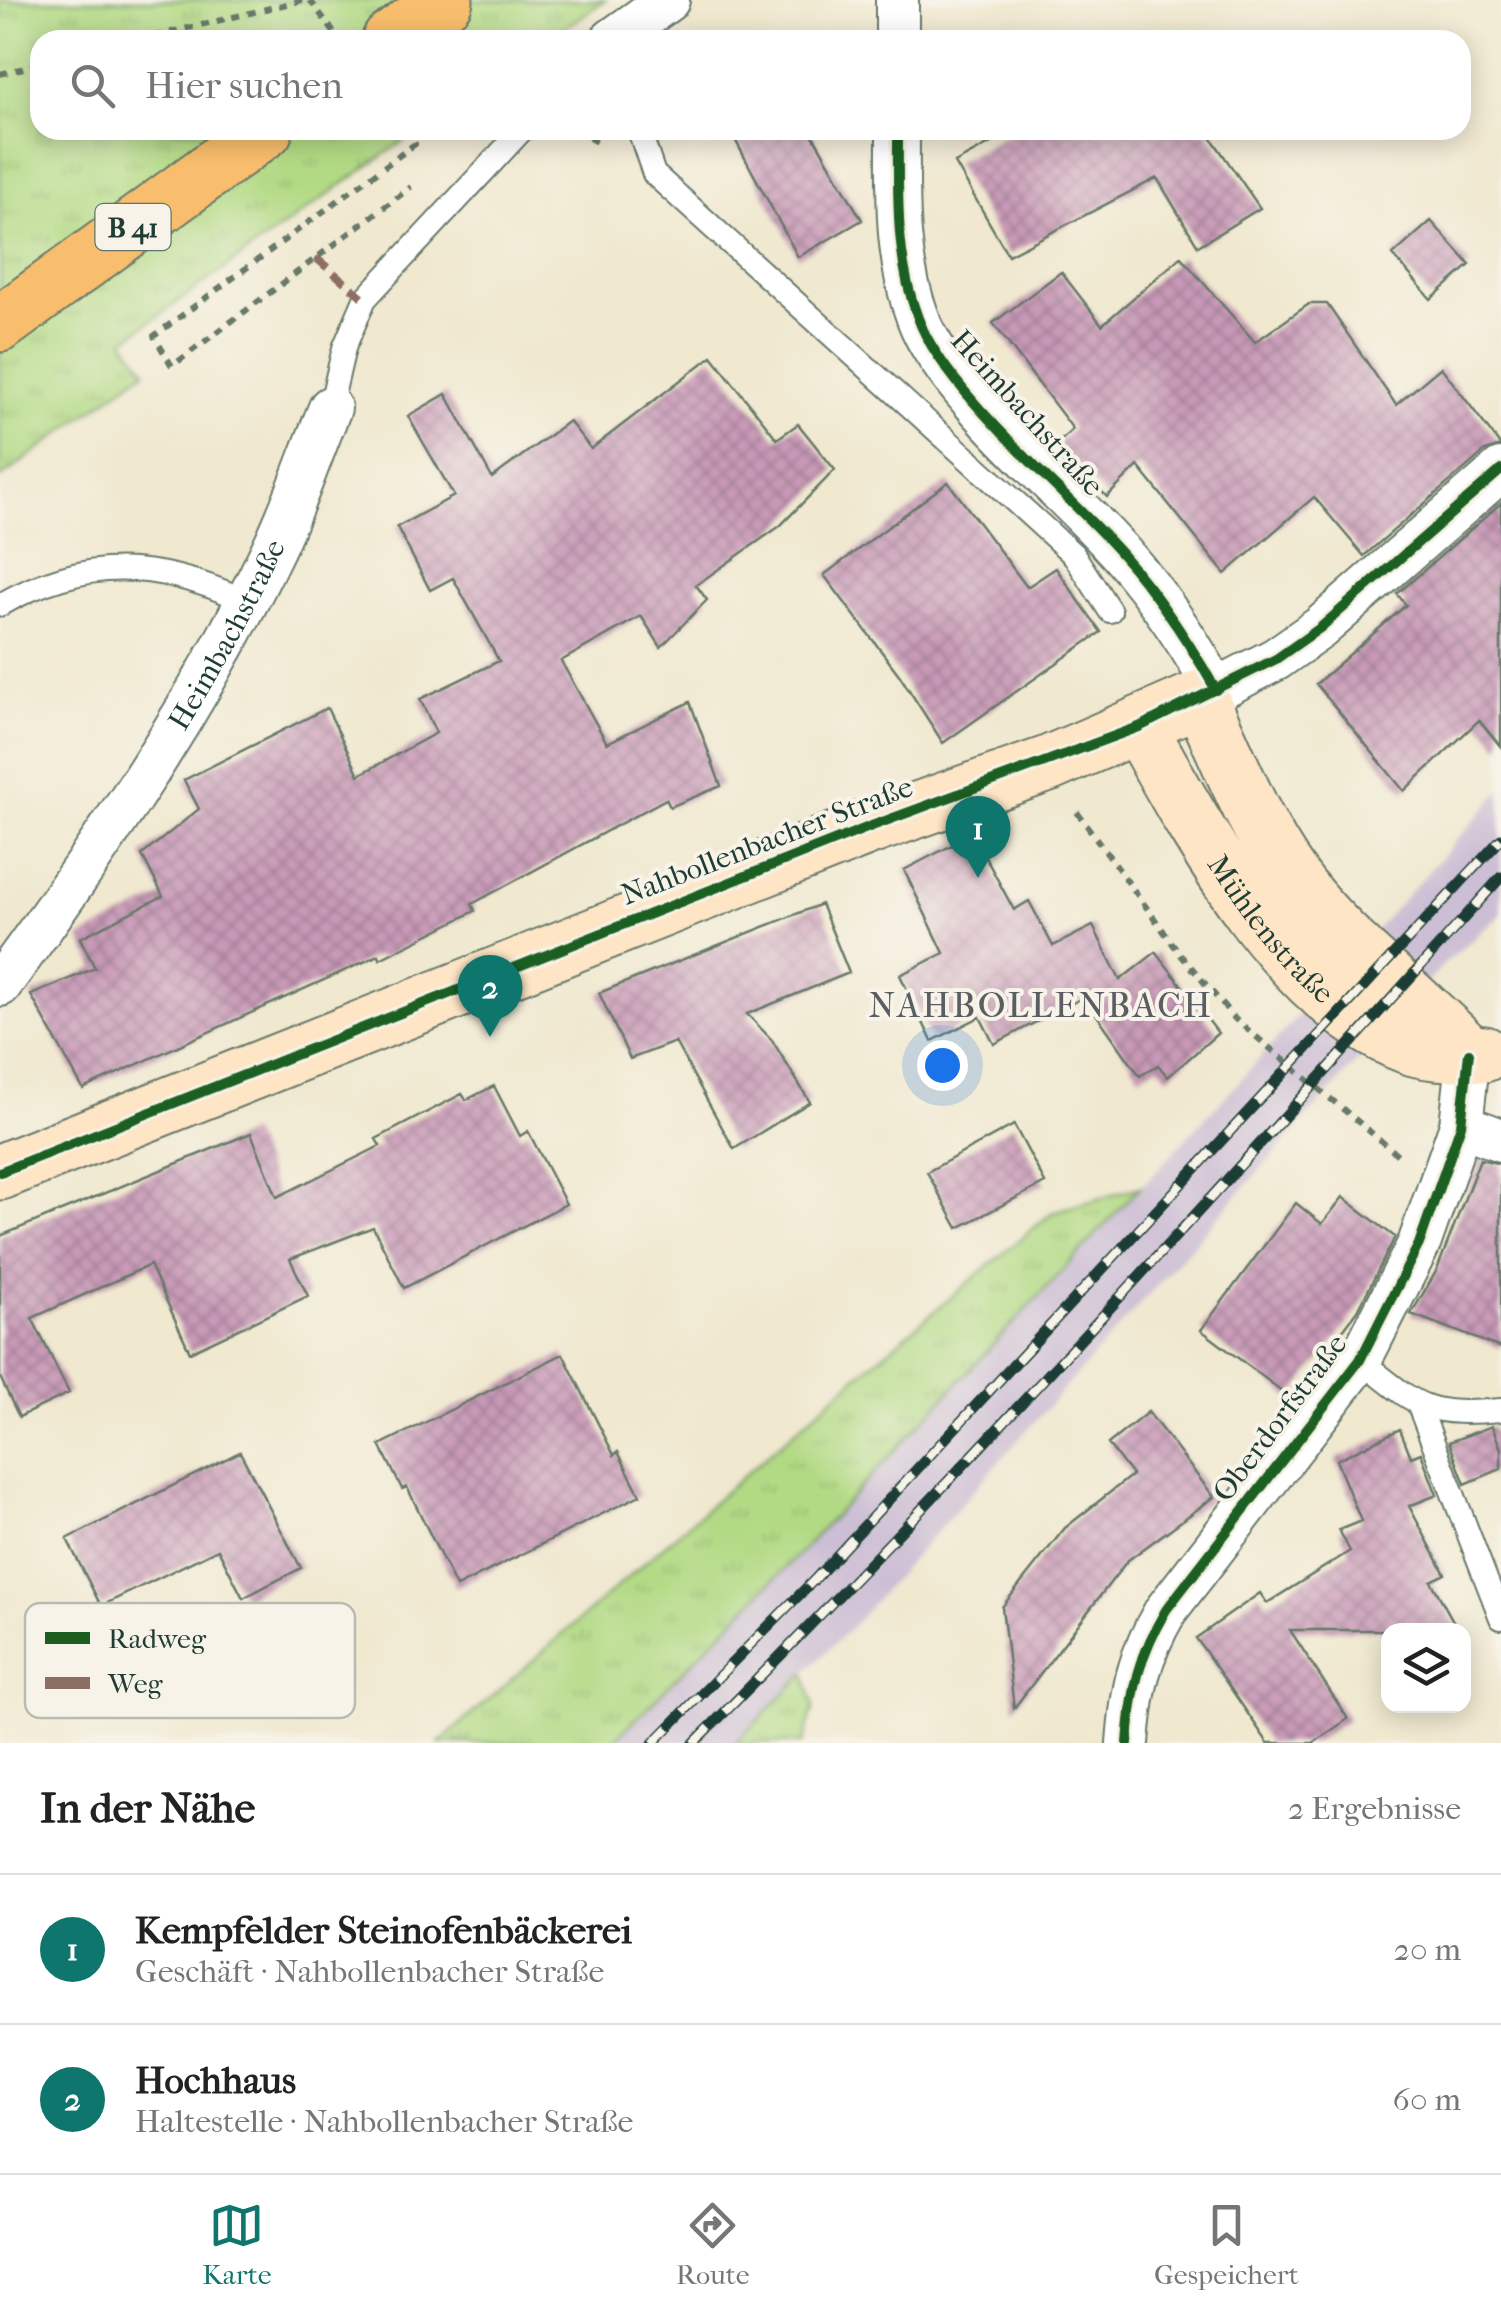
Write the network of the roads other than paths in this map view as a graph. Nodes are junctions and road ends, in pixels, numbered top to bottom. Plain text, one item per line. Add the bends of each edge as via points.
1 (445, 0) edge
2 (668, 0) edge
3 (896, 0) edge
4 (404, 30) edge
5 (626, 30) edge
6 (897, 30) edge
7 (252, 140) edge
8 (513, 140) edge
9 (642, 140) edge
10 (898, 140) edge
11 (0, 324) edge
12 (330, 408) joint
13 (1501, 470) edge
14 (244, 600) junction
15 (0, 605) edge
16 (1110, 611) dead end
17 (1208, 694) junction
18 (1139, 727) junction
19 (0, 986) edge
20 (1485, 1054) edge
21 (1461, 1125) junction
22 (1501, 1140) edge
23 (0, 1172) edge
24 (1360, 1360) junction
25 (1419, 1406) junction
26 (1501, 1410) edge
27 (1501, 1618) edge
28 (1128, 1743) edge

1 - 4 main road
2 - 5 street
3 - 6 street
7 - 11 main road, B 41
8 - 12 lane, Heimbachstraße via 364,299
9 - 16 lane via 654,174 1074,554
10 - 17 street, Heimbachstraße via 901,246 919,323 940,359 1002,431 1164,603
12 - 14 street, Heimbachstraße via 273,550
13 - 17 street, Nahbollenbacher Straße via 1320,628
14 - 15 lane via 200,580 144,568 72,575
14 - 19 street, Heimbachstraße via 199,690 110,835
17 - 18 street, Nahbollenbacher Straße
17 - 20 street, Mühlenstraße via 1248,800 1289,874 1322,914
18 - 20 street, Mühlenstraße via 1247,905 1312,981 1408,1046
18 - 23 street, Nahbollenbacher Straße via 870,826
20 - 21 street, Oberdorfstraße
21 - 22 street
21 - 24 street, Oberdorfstraße via 1419,1244
24 - 25 lane, Oberdorfstraße
24 - 28 street, Oberdorfstraße via 1166,1610 1142,1650
25 - 26 lane via 1451,1414
25 - 27 lane

